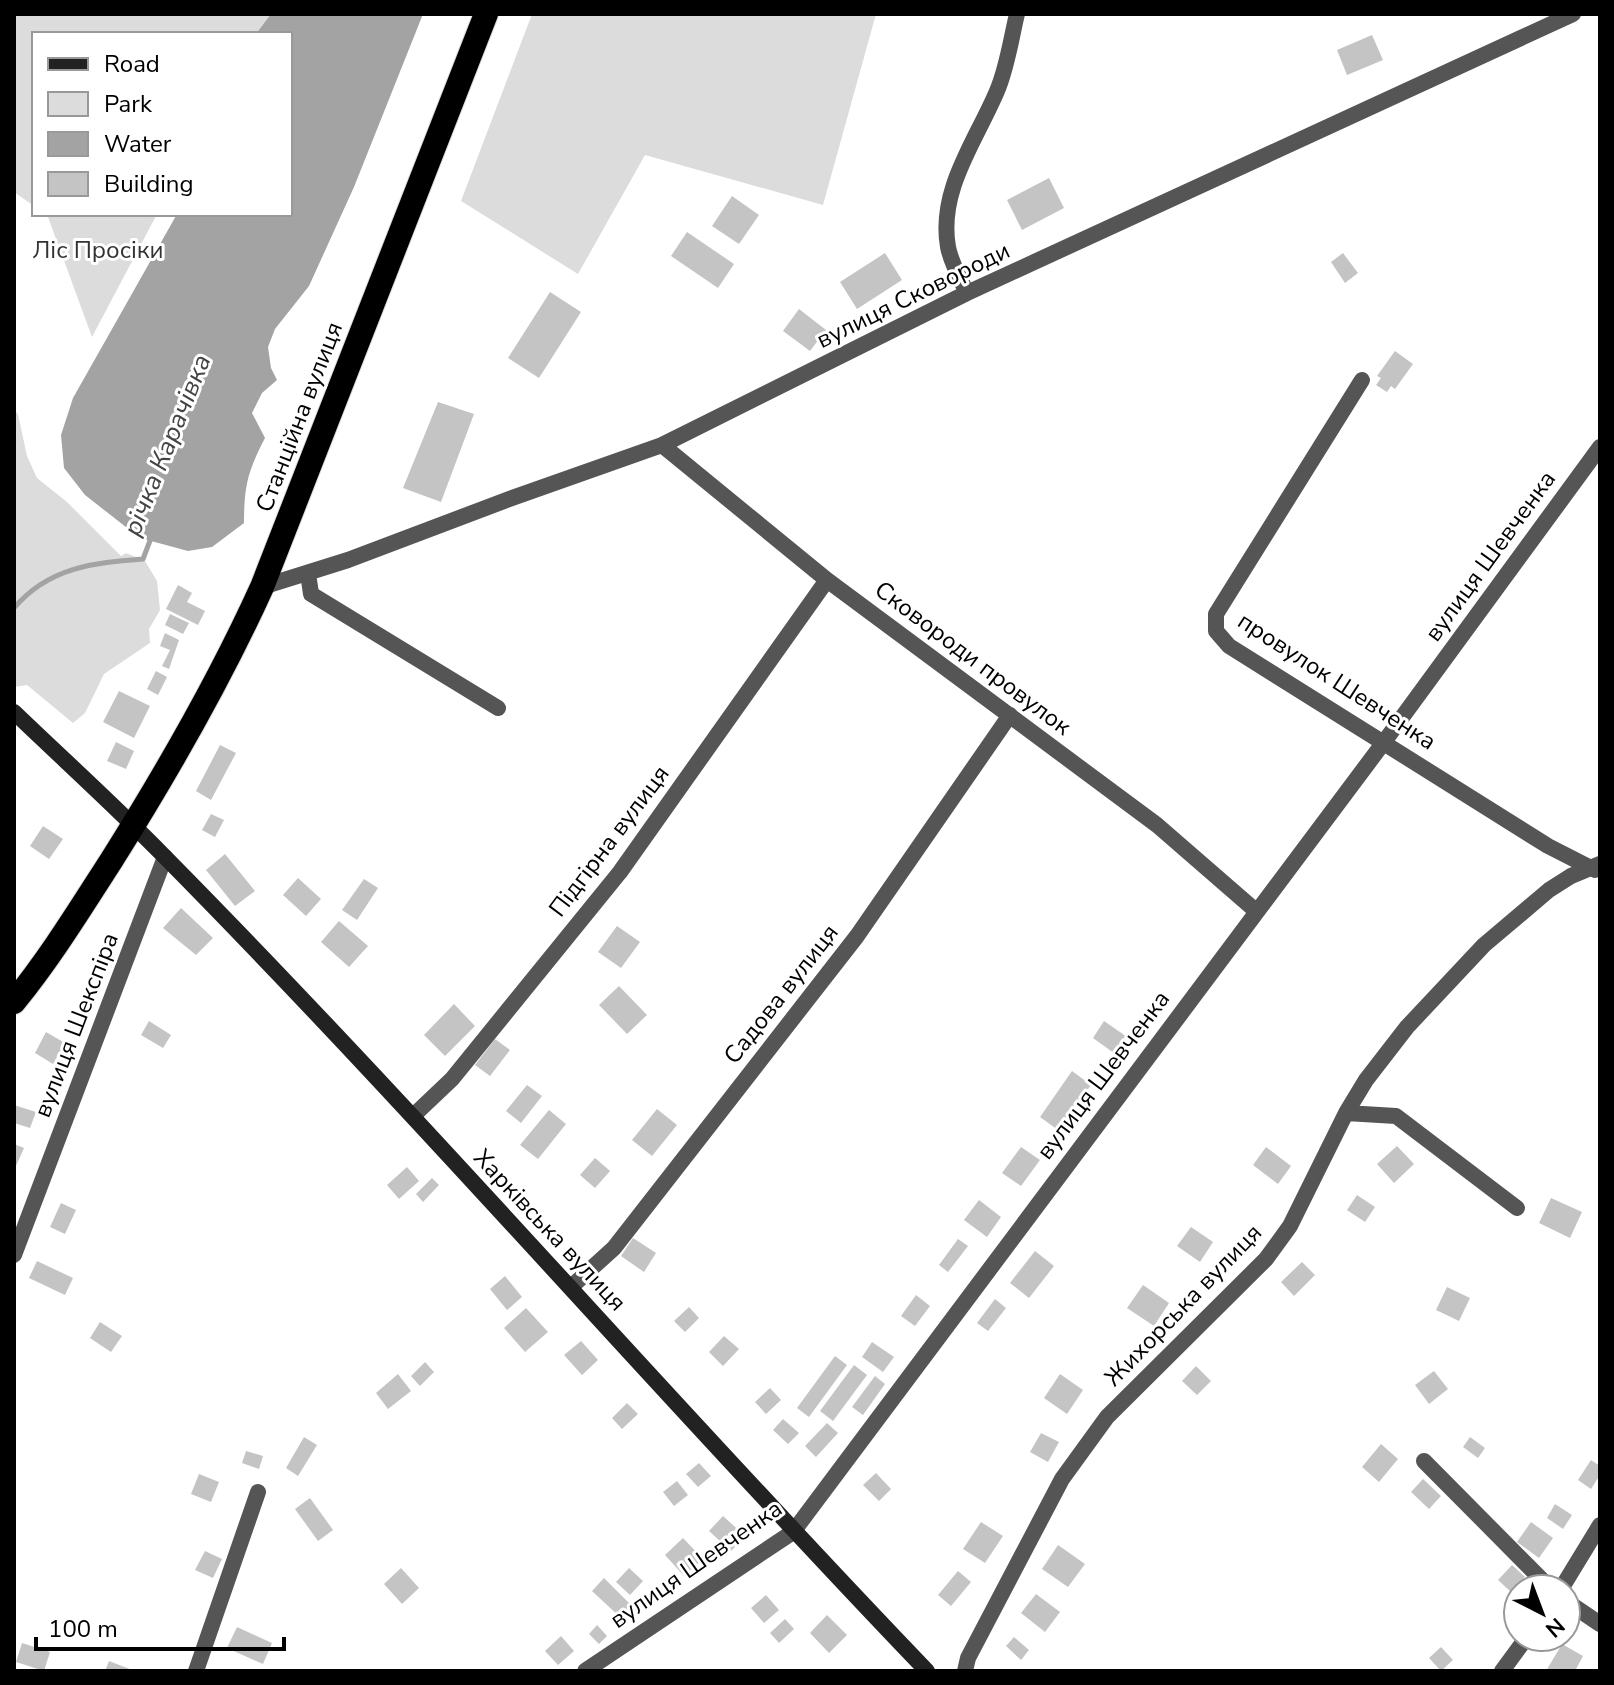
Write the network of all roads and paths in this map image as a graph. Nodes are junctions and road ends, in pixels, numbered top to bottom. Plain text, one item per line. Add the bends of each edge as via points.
1 (486, 14) edge
2 (1017, 14) edge
3 (1573, 14) edge
4 (967, 293) junction
5 (1362, 380) dead end
6 (662, 445) junction
7 (1600, 447) edge
8 (308, 573) junction
9 (827, 580) junction
10 (262, 587) junction
11 (498, 708) dead end
12 (14, 712) edge
13 (1010, 715) junction
14 (1384, 742) junction
15 (133, 825) junction
16 (165, 857) junction
17 (1596, 868) edge
18 (1256, 911) junction
19 (14, 1002) edge
20 (1346, 1113) junction
21 (413, 1116) junction
22 (1517, 1208) dead end
23 (14, 1255) edge
24 (571, 1287) junction
25 (1424, 1461) dead end
26 (258, 1492) dead end
27 (1600, 1525) edge
28 (793, 1532) junction
29 (1535, 1573) edge
30 (1571, 1573) edge
31 (1582, 1612) edge
32 (1600, 1624) edge
33 (1515, 1653) edge
34 (196, 1671) edge
35 (585, 1671) edge
36 (927, 1671) edge
37 (965, 1671) edge
38 (1502, 1671) edge

1 - 10 highway, Станційна вулиця
2 - 4 street via 998,88 950,196 949,248
3 - 4 street, вулиця Сковороди
4 - 6 street, вулиця Сковороди
5 - 14 street, провулок Шевченка via 1216,614 1216,631 1229,646
6 - 8 street, вулиця Сковороди
6 - 9 street, Сковороди провулок
7 - 14 street, вулиця Шевченка
8 - 10 street, вулиця Сковороди
8 - 11 street via 311,594
9 - 13 street, Сковороди провулок
9 - 21 street, Підгірна вулиця via 620,872 452,1079
10 - 15 highway, Станційна вулиця via 203,707
12 - 15 main road, Харківська вулиця
13 - 18 street, Сковороди провулок via 1157,825
13 - 24 street, Садова вулиця via 857,936 614,1248
14 - 17 street, провулок Шевченка via 1548,846
14 - 18 street, вулиця Шевченка
15 - 16 main road, Харківська вулиця
15 - 19 highway, Станційна вулиця
16 - 21 main road, Харківська вулиця
16 - 23 street, вулиця Шекспіра
17 - 20 street, Жихорська вулиця via 1549,890 1484,945 1407,1027
18 - 28 street, вулиця Шевченка
20 - 22 street via 1396,1116
20 - 37 street, Жихорська вулиця via 1290,1226 1266,1259 1107,1417 1062,1479
21 - 24 main road, Харківська вулиця
24 - 28 main road, Харківська вулиця
25 - 29 street
26 - 34 street
27 - 30 street
28 - 35 street, вулиця Шевченка
28 - 36 main road, Харківська вулиця
31 - 32 street
33 - 38 street

